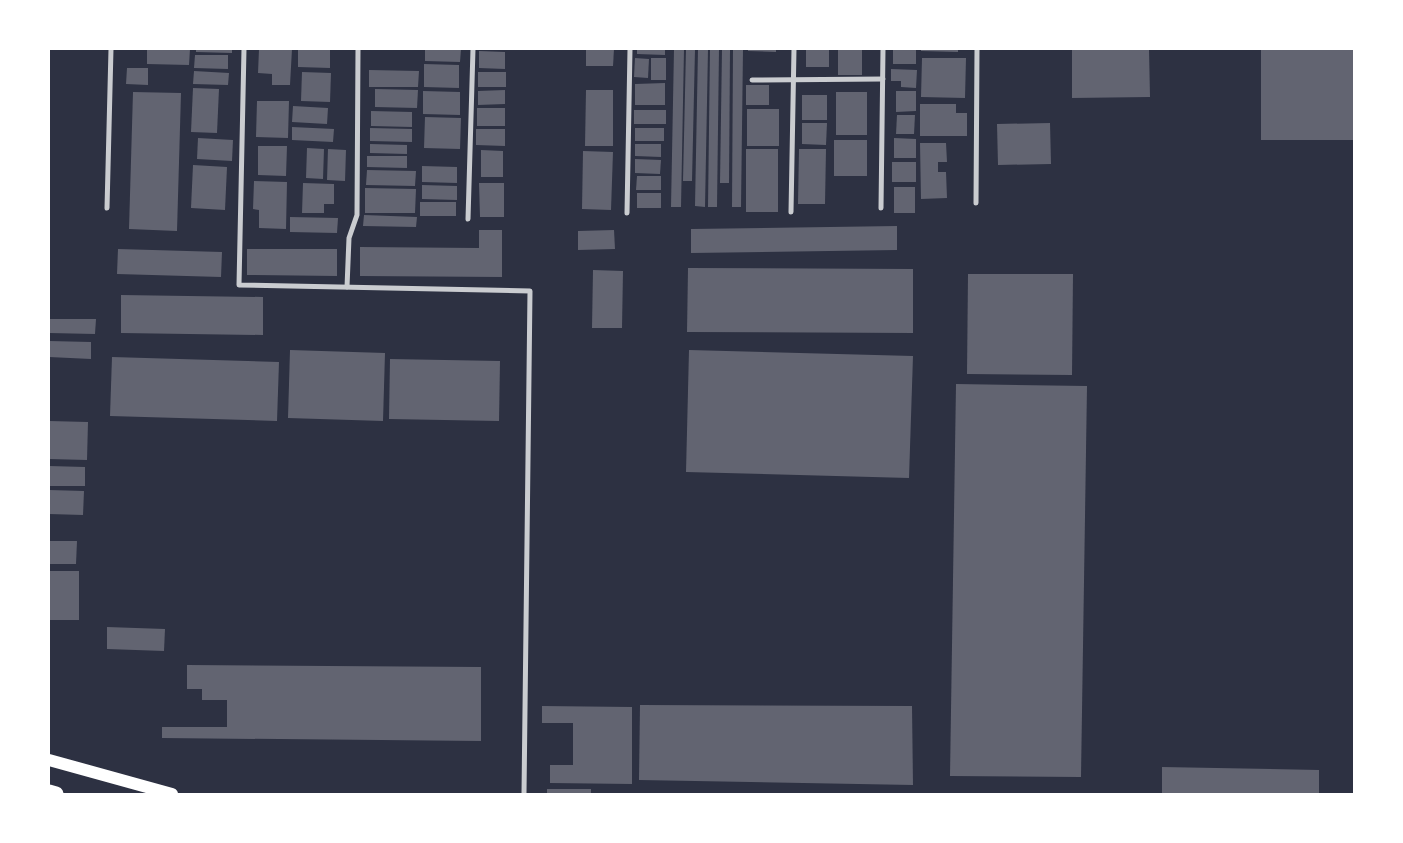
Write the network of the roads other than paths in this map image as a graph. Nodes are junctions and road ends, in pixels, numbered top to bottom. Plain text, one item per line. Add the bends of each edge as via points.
1 (111, 49) edge
2 (244, 49) edge
3 (358, 49) edge
4 (474, 49) edge
5 (630, 49) edge
6 (794, 49) edge
7 (883, 49) edge
8 (977, 49) edge
9 (752, 80) dead end
10 (882, 80) junction
11 (793, 81) junction
12 (976, 203) dead end
13 (107, 208) dead end
14 (881, 208) dead end
15 (791, 212) dead end
16 (627, 213) dead end
17 (468, 219) dead end
18 (347, 287) junction
19 (49, 760) edge
20 (49, 792) edge
21 (56, 794) edge
22 (172, 794) edge
23 (524, 794) edge

1 - 13 street
2 - 18 street via 239,285
3 - 18 street via 356,215 349,238
4 - 17 street
5 - 16 street
6 - 11 street
7 - 10 street
8 - 12 street
9 - 11 street
10 - 11 street
10 - 14 street
11 - 15 street
18 - 23 street via 530,291
19 - 22 main road
20 - 21 highway

